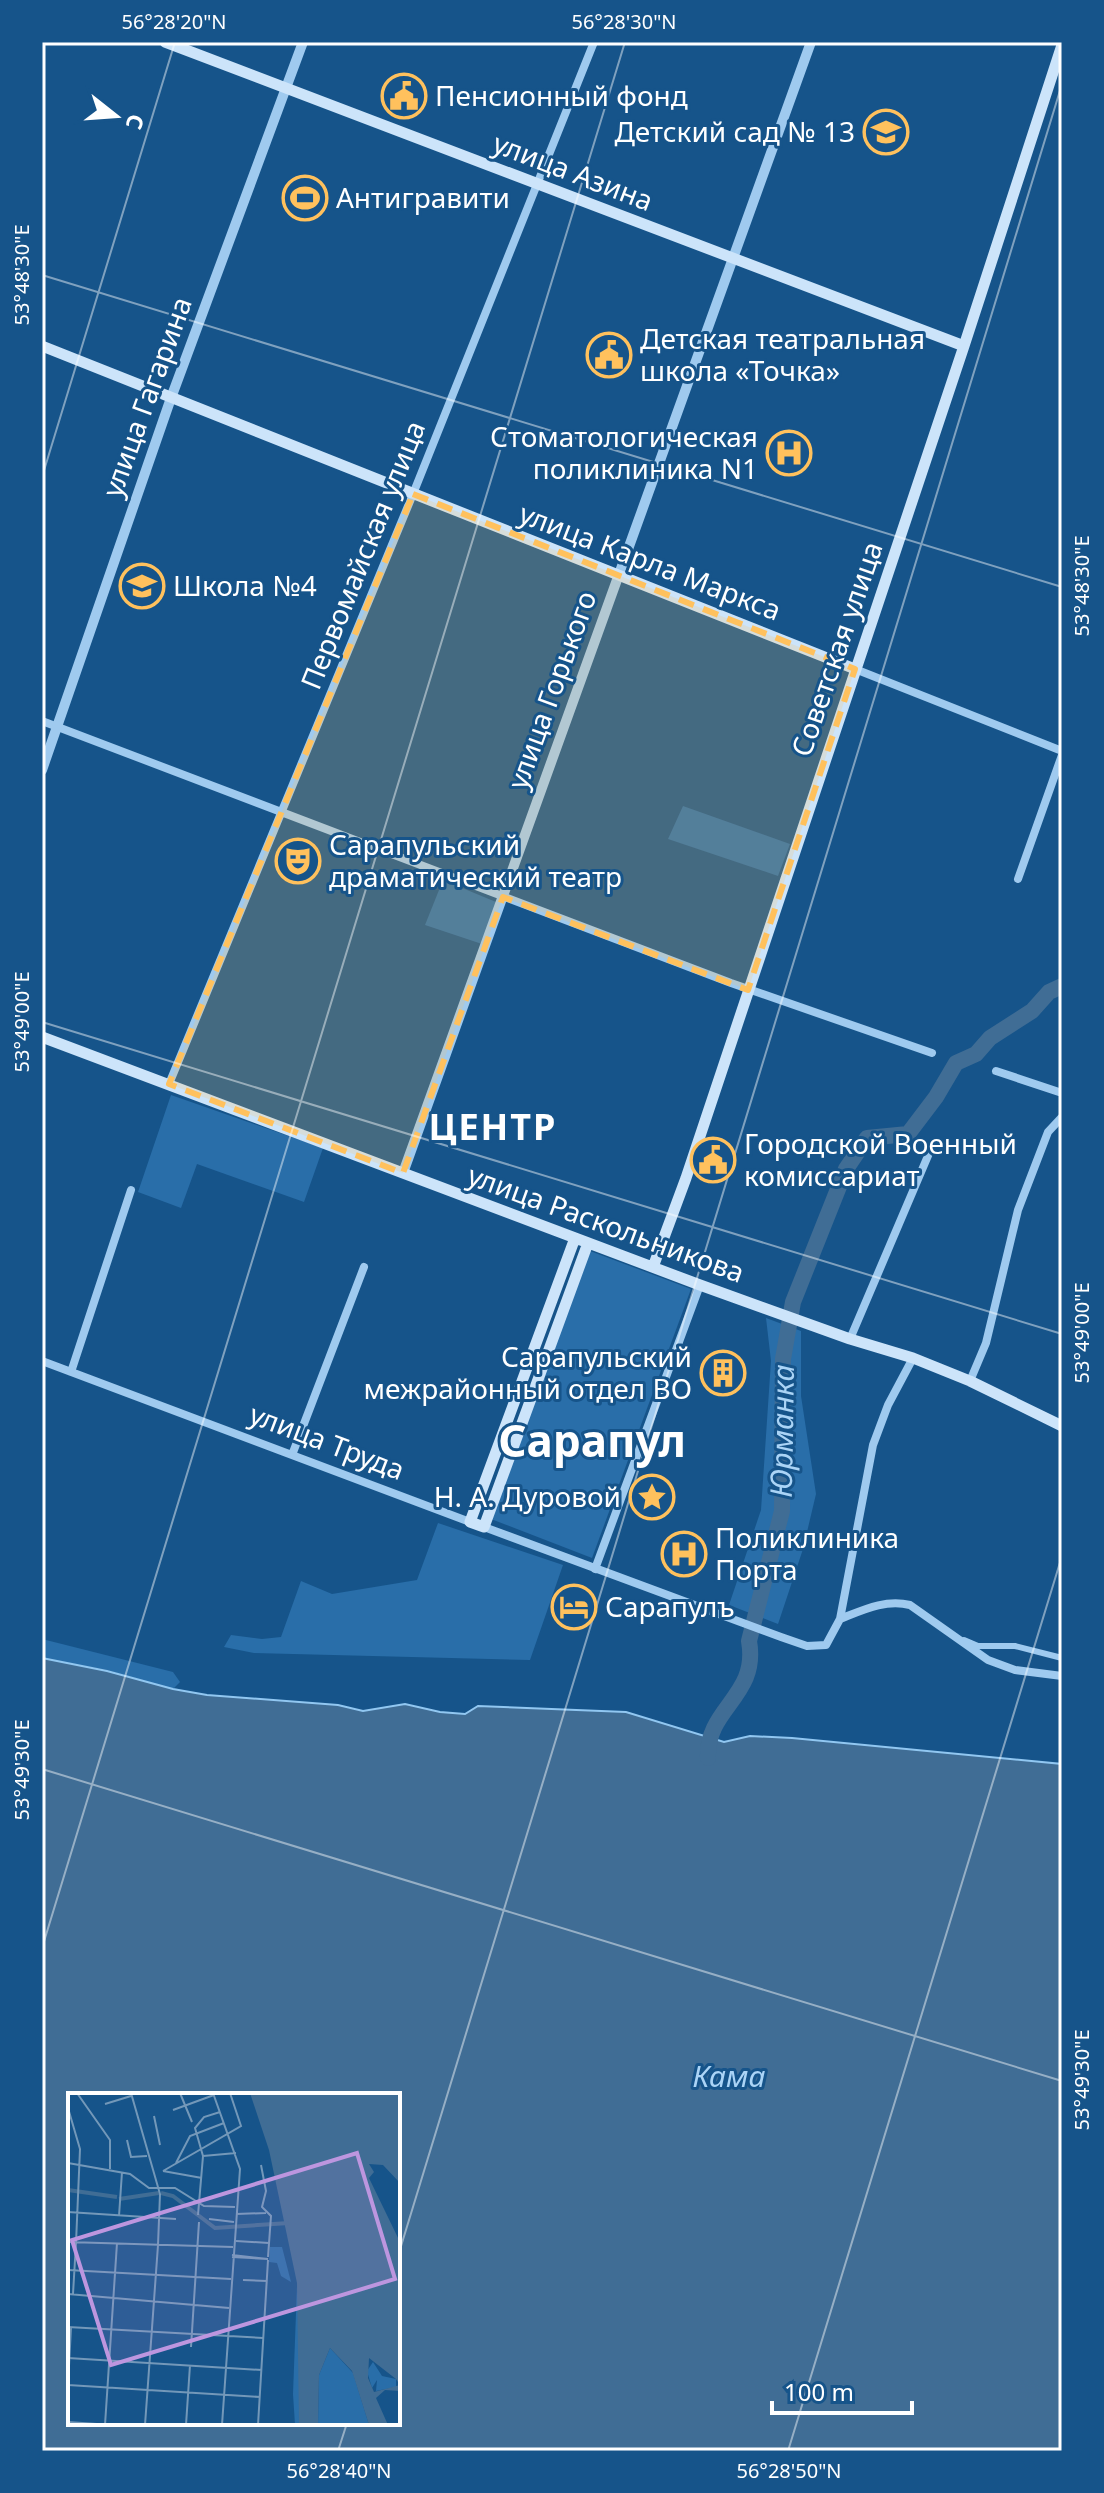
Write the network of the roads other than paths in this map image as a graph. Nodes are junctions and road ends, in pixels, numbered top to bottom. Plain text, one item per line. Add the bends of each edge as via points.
1 (165, 42) edge
2 (303, 42) edge
3 (594, 42) edge
4 (811, 42) edge
5 (1062, 45) edge
6 (286, 88) junction
7 (538, 185) junction
8 (732, 259) junction
9 (42, 346) edge
10 (964, 346) junction
11 (171, 398) junction
12 (413, 494) junction
13 (619, 575) junction
14 (855, 669) junction
15 (42, 721) edge
16 (57, 728) junction
17 (1062, 753) edge
18 (42, 770) edge
19 (280, 812) junction
20 (1018, 879) dead end
21 (503, 897) junction
22 (748, 990) junction
23 (42, 1037) edge
24 (932, 1053) dead end
25 (996, 1071) dead end
26 (169, 1084) junction
27 (1062, 1093) edge
28 (1062, 1117) edge
29 (933, 1144) dead end
30 (403, 1173) junction
31 (131, 1190) dead end
32 (575, 1238) junction
33 (588, 1243) junction
34 (364, 1267) dead end
35 (653, 1267) junction
36 (700, 1285) junction
37 (845, 1337) junction
38 (913, 1358) junction
39 (42, 1361) edge
40 (71, 1372) junction
41 (970, 1381) junction
42 (1062, 1426) edge
43 (292, 1455) junction
44 (470, 1522) junction
45 (484, 1527) junction
46 (595, 1569) junction
47 (840, 1619) junction
48 (953, 1636) junction
49 (1062, 1658) edge
50 (1062, 1676) edge

1 - 6 main road, улица Азина
2 - 6 street, улица Гагарина
3 - 7 street, Первомайская улица
4 - 8 street, улица Горького
5 - 10 main road, Советская улица
6 - 7 main road, улица Азина
6 - 11 street, улица Гагарина
7 - 8 main road, улица Азина
7 - 12 street, Первомайская улица
8 - 10 main road, улица Азина
8 - 13 street, улица Горького
9 - 11 main road, улица Карла Маркса
10 - 14 main road, Советская улица
11 - 12 main road, улица Карла Маркса
11 - 16 street, улица Гагарина
12 - 13 main road, улица Карла Маркса
12 - 19 street, Первомайская улица
13 - 14 main road, улица Карла Маркса
13 - 21 street, улица Горького
14 - 17 street, улица Карла Маркса
14 - 22 main road, Советская улица
15 - 16 street
16 - 18 street, улица Гагарина
16 - 19 street
17 - 20 street
19 - 21 street
19 - 26 street, Первомайская улица
21 - 22 street
21 - 30 street, улица Горького
22 - 24 street
22 - 35 main road, Советская улица
23 - 26 main road, улица Раскольникова
25 - 27 street
26 - 30 main road, улица Раскольникова
28 - 41 street via 1048,1132 1018,1210 986,1343
29 - 37 street
30 - 32 main road, улица Раскольникова
31 - 40 street
32 - 33 main road, улица Раскольникова
32 - 44 main road
33 - 35 main road, улица Раскольникова
33 - 45 main road
34 - 43 street
35 - 36 main road, улица Раскольникова
36 - 37 main road, улица Раскольникова
36 - 46 street
37 - 38 main road, улица Раскольникова
38 - 41 main road, улица Раскольникова
38 - 47 street via 873,1445
39 - 40 street, улица Труда
40 - 43 street, улица Труда
41 - 42 main road, улица Раскольникова
43 - 44 street, улица Труда
44 - 45 main road, улица Труда
45 - 46 street, улица Труда
46 - 47 street, улица Труда via 807,1646 826,1645
47 - 48 street via 898,1602 922,1611
48 - 49 street via 978,1646 1015,1646
48 - 50 street via 988,1660 1015,1670

